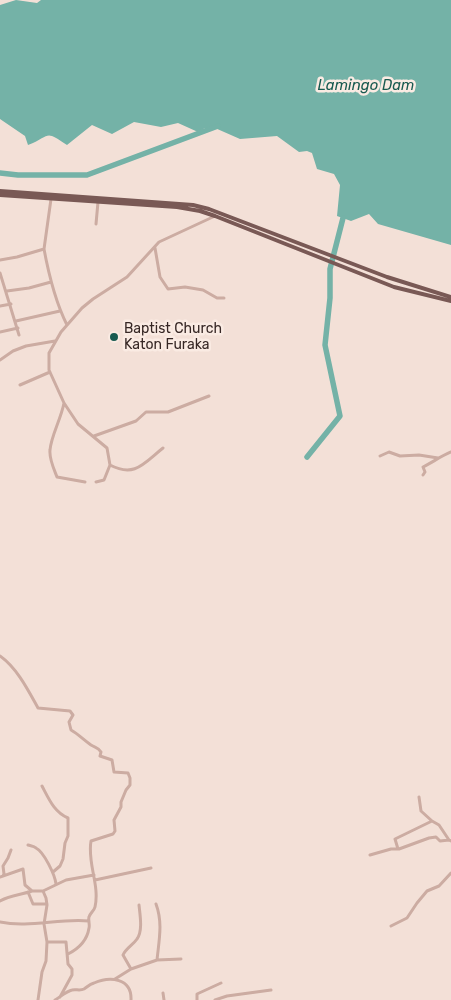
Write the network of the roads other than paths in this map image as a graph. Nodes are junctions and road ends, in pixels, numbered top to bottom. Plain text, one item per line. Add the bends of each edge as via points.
1 (0, 191) edge
2 (0, 195) edge
3 (51, 199) junction
4 (98, 202) junction
5 (215, 216) junction
6 (96, 224) dead end
7 (154, 247) junction
8 (44, 249) junction
9 (0, 260) edge
10 (0, 273) edge
11 (51, 282) junction
12 (6, 291) junction
13 (224, 298) dead end
14 (451, 299) edge
15 (11, 304) junction
16 (0, 306) edge
17 (60, 311) junction
18 (16, 321) junction
19 (67, 325) junction
20 (18, 328) junction
21 (0, 332) edge
22 (19, 335) dead end
23 (55, 341) junction
24 (0, 360) edge
25 (50, 372) junction
26 (20, 384) dead end
27 (209, 396) dead end
28 (64, 403) junction
29 (93, 436) junction
30 (163, 448) dead end
31 (451, 452) edge
32 (380, 456) dead end
33 (438, 458) junction
34 (110, 465) junction
35 (423, 475) dead end
36 (85, 482) dead end
37 (96, 482) dead end
38 (0, 656) edge
39 (42, 786) dead end
40 (419, 797) dead end
41 (432, 821) junction
42 (450, 841) edge
43 (28, 845) dead end
44 (398, 849) junction
45 (11, 850) dead end
46 (370, 855) dead end
47 (151, 868) dead end
48 (53, 872) junction
49 (451, 873) edge
50 (0, 877) edge
51 (94, 878) junction
52 (56, 884) junction
53 (43, 891) junction
54 (30, 892) junction
55 (0, 901) edge
56 (47, 904) junction
57 (156, 904) dead end
58 (139, 905) dead end
59 (89, 921) junction
60 (0, 922) edge
61 (44, 924) junction
62 (391, 926) dead end
63 (47, 942) junction
64 (68, 954) junction
65 (181, 959) dead end
66 (157, 960) junction
67 (131, 969) junction
68 (115, 980) junction
69 (221, 983) dead end
70 (271, 990) dead end
71 (163, 993) dead end
72 (57, 999) edge
73 (38, 1000) edge
74 (131, 1000) edge
75 (164, 1000) edge
76 (197, 1000) edge
77 (215, 1000) edge

1 - 14 main road via 193,205
2 - 3 main road
3 - 4 main road
3 - 8 street
4 - 5 main road via 177,207
4 - 6 street
5 - 7 street
5 - 14 main road via 407,291
7 - 13 street via 160,277 168,289 185,287
7 - 19 street via 128,277 92,299
8 - 9 street
8 - 11 street
10 - 12 street
11 - 12 street
11 - 17 street
12 - 15 street
15 - 16 street
15 - 18 street
17 - 18 street
17 - 19 street
18 - 20 street
19 - 23 street
20 - 21 street
20 - 22 street
23 - 24 street via 26,346
23 - 25 street via 49,353
25 - 26 street
25 - 28 street
27 - 29 street via 168,412 150,411 136,421
28 - 29 street via 78,424
28 - 36 street via 50,449 52,465 57,477
29 - 34 street via 107,448
30 - 34 street via 139,468 122,471
31 - 33 street
32 - 33 street via 389,452 400,456
33 - 35 street via 423,467
34 - 37 street via 104,480
38 - 51 street via 23,683 38,708 70,711 73,715 69,722 71,730 99,748 100,756 112,760 114,772 128,773 130,785 114,820 116,831 91,841
39 - 48 street via 51,804 68,818 63,859
40 - 41 street via 421,810
41 - 42 street via 439,825
41 - 44 street via 395,839
42 - 44 street via 429,838
43 - 48 street via 38,848
44 - 46 street
45 - 50 street via 3,866 4,874
47 - 51 street
48 - 52 street
49 - 62 street via 428,891 407,918
50 - 54 street via 23,869 25,885
51 - 52 street
51 - 59 street via 94,908
52 - 53 street
53 - 54 street
53 - 56 street
54 - 55 street
54 - 56 street via 33,904
56 - 61 street
57 - 66 street via 161,917
58 - 67 street via 139,935 123,956
59 - 61 street
59 - 64 street via 87,936 80,947
60 - 61 street
61 - 63 street
63 - 64 street via 66,942
63 - 73 street
64 - 72 street via 72,975
65 - 66 street
66 - 67 street
67 - 68 street
68 - 72 street via 71,990
68 - 74 street via 126,983
69 - 76 street via 197,994
70 - 77 street
71 - 75 street

